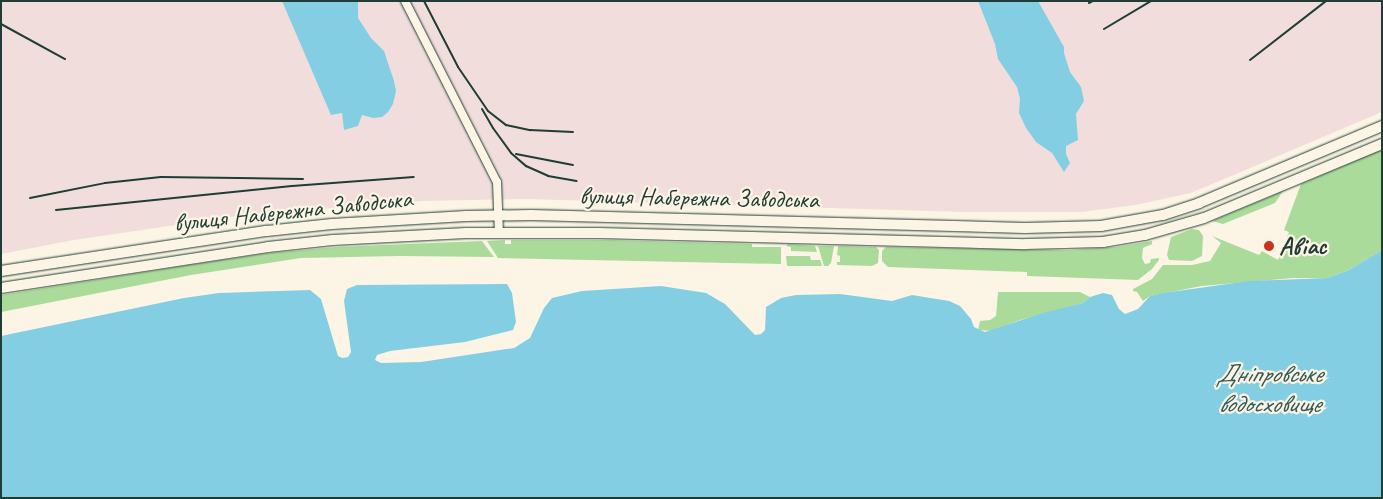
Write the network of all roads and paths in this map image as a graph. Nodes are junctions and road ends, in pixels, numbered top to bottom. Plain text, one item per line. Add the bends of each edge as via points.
1 (405, 1) edge
2 (1382, 126) edge
3 (1382, 144) edge
4 (499, 216) junction
5 (499, 233) junction
6 (1, 271) edge
7 (1, 288) edge

1 - 4 street via 497,182
2 - 4 main road, вулиця Набережна Заводська via 1199,203 1101,226 1025,228
3 - 5 main road, вулиця Набережна Заводська via 1204,218 1145,235 1104,242 1026,244
4 - 5 street
4 - 6 main road, вулиця Набережна Заводська via 314,226
5 - 7 main road, вулиця Набережна Заводська via 397,236 268,247

